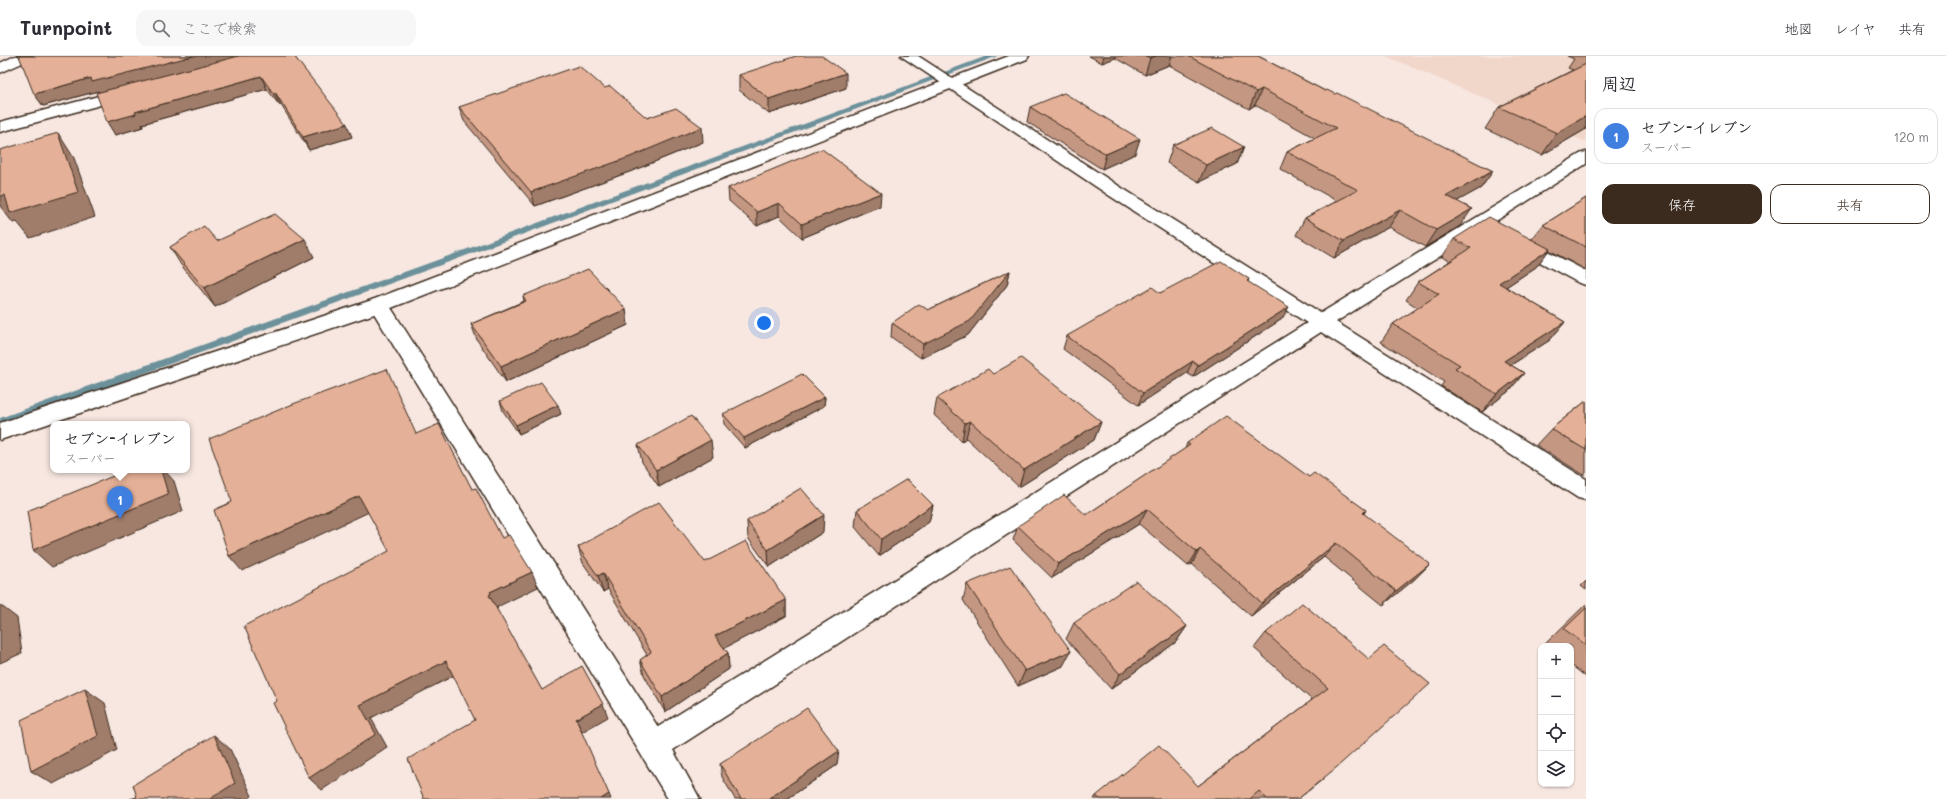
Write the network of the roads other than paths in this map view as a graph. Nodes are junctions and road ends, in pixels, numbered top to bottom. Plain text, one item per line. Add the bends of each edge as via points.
1 (26, 56) edge
2 (908, 56) edge
3 (1022, 56) edge
4 (0, 69) edge
5 (950, 83) junction
6 (144, 89) edge
7 (0, 127) edge
8 (1581, 165) edge
9 (1492, 230) junction
10 (1586, 278) edge
11 (379, 305) junction
12 (1322, 322) junction
13 (0, 432) edge
14 (1586, 491) edge
15 (654, 746) junction
16 (685, 799) edge

1 - 4 street
2 - 5 street
3 - 5 street
5 - 11 street
5 - 12 street
6 - 7 street
8 - 9 street
9 - 10 street
9 - 12 street
11 - 13 street
11 - 15 street
12 - 14 street
12 - 15 street
15 - 16 street

